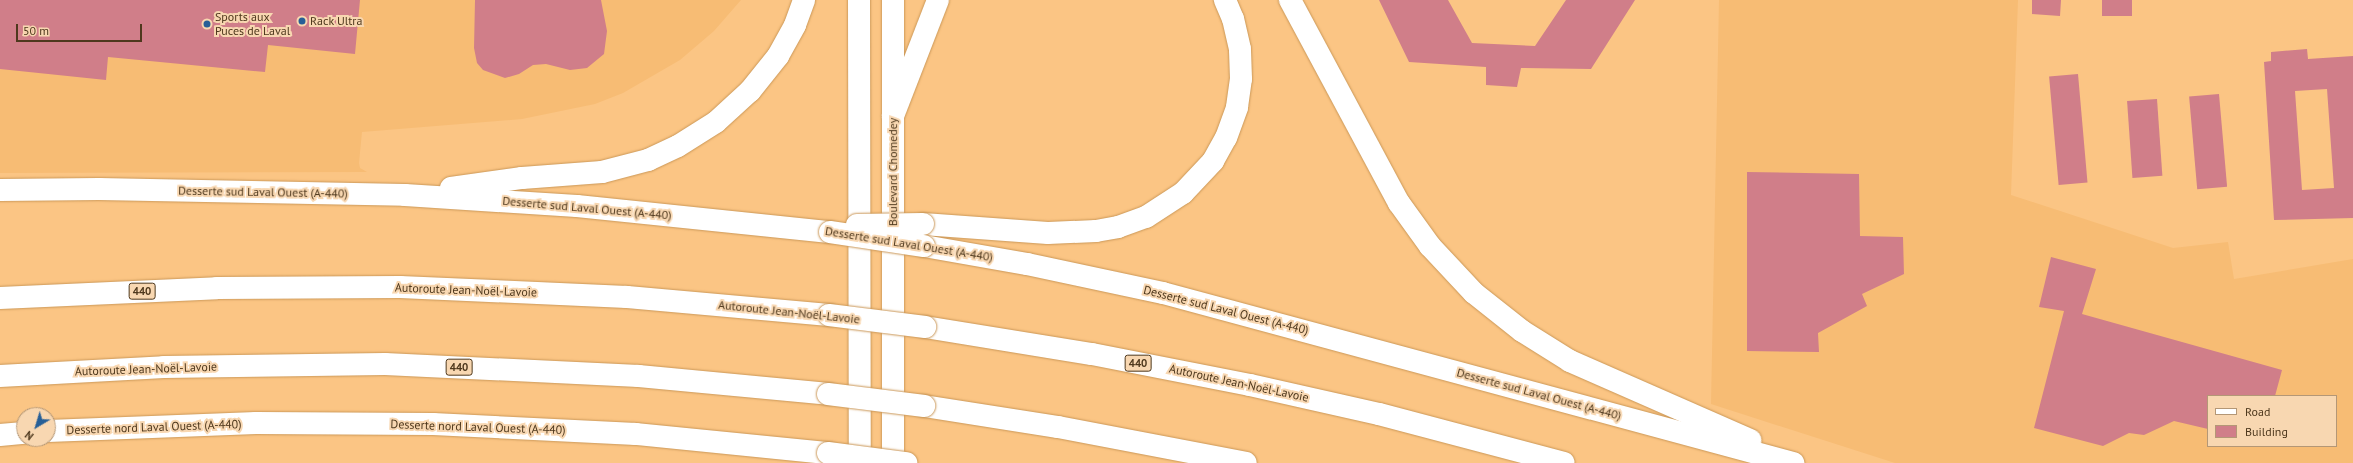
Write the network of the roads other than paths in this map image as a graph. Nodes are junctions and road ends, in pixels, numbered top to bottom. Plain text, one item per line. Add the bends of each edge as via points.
1 (804, 0) edge
2 (859, 0) edge
3 (893, 0) edge
4 (938, 0) edge
5 (1225, 0) edge
6 (1290, 0) edge
7 (893, 116) junction
8 (0, 190) edge
9 (405, 195) junction
10 (831, 228) junction
11 (0, 298) edge
12 (0, 376) edge
13 (56, 431) edge
14 (16, 433) edge
15 (0, 434) edge
16 (1231, 461) edge
17 (860, 463) edge
18 (893, 463) edge
19 (906, 463) edge
20 (1246, 463) edge
21 (1564, 463) edge
22 (1793, 463) edge
23 (1802, 463) edge

1 - 9 main road via 795,25 778,56 750,91 716,122 673,148 648,160 602,172 522,178
2 - 17 main road
3 - 7 main road, Boulevard Chomedey
4 - 7 main road
5 - 10 main road, bridge via 1233,19 1240,49 1241,79 1236,107 1226,138 1212,161 1183,193 1146,217 1118,227 1096,231 1038,232 923,224
6 - 23 main road via 1399,204 1430,246 1474,293 1522,331 1570,361
7 - 18 main road, Boulevard Chomedey
8 - 9 main road, Desserte sud Laval Ouest (A-440) via 120,189
9 - 10 main road, Desserte sud Laval Ouest (A-440) via 577,206
10 - 22 main road, Desserte sud Laval Ouest (A-440), bridge via 1027,264 1163,293
11 - 21 main road, Autoroute Jean-Noël-Lavoie / 440, bridge via 216,288 400,287 627,297 829,315 1092,354 1250,385 1392,418
12 - 16 main road, Autoroute Jean-Noël-Lavoie / 440, bridge via 164,367 385,364 639,376 924,406 1043,424
13 - 19 main road, Desserte nord Laval Ouest (A-440), bridge via 248,423 433,424 636,434
14 - 15 main road
16 - 20 main road, Autoroute Jean-Noël-Lavoie / 440

